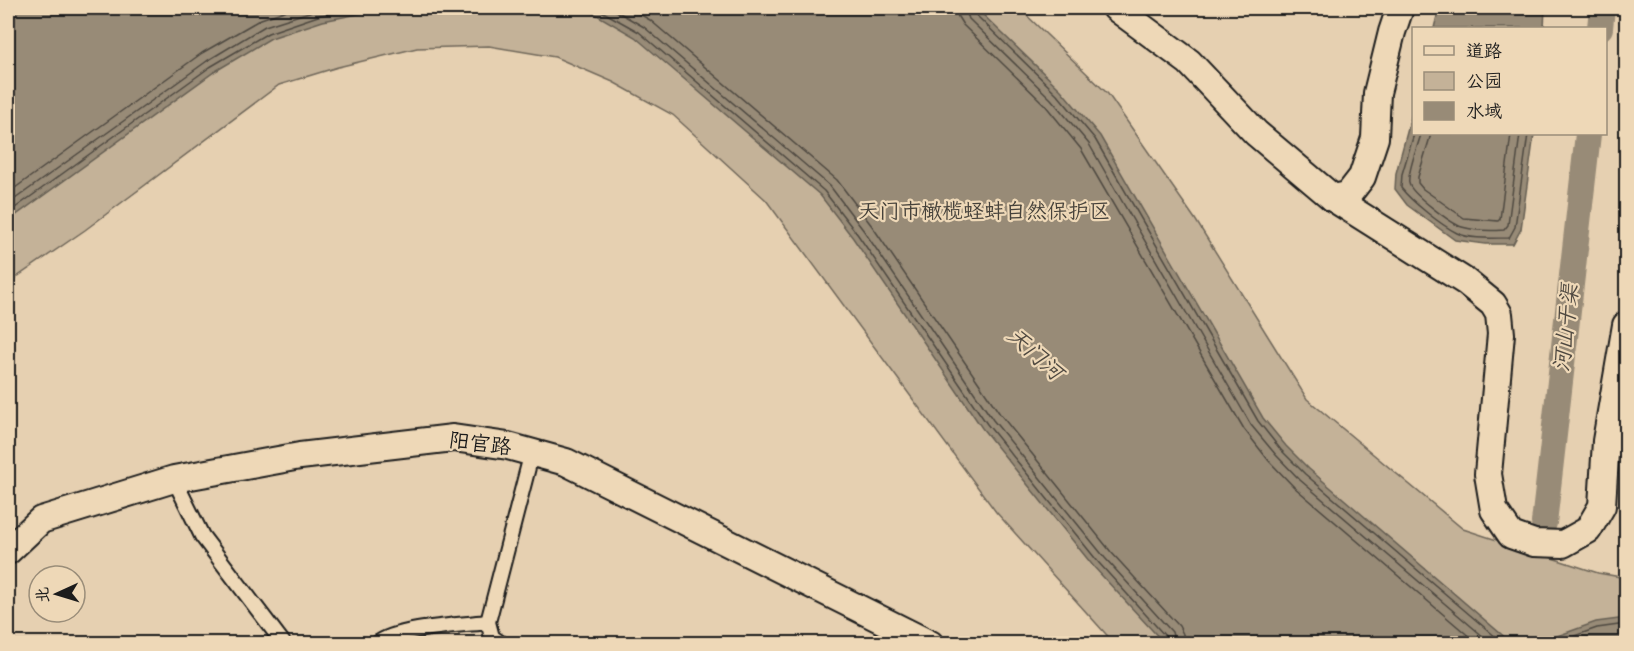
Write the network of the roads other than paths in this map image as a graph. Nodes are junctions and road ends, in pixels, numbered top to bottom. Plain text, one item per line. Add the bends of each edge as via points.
1 (1116, 8) edge
2 (1400, 8) edge
3 (1333, 198) junction
4 (1625, 338) edge
5 (532, 452) junction
6 (174, 479) junction
7 (8, 551) edge
8 (488, 622) junction
9 (284, 643) edge
10 (377, 644) edge
11 (502, 644) edge
12 (930, 644) edge

1 - 3 street via 1190,62 1256,133
2 - 3 street via 1377,93 1375,138 1362,177 1348,195
3 - 4 street via 1466,282 1493,304 1499,315 1501,334 1488,474 1494,510 1511,535 1534,543 1563,544 1588,530 1602,506 1606,441
5 - 6 street, 阳官路 via 453,438 300,456
5 - 8 lane
5 - 12 street, 阳官路 via 566,462
6 - 7 street, 阳官路 via 40,520
6 - 9 lane via 202,536
8 - 10 lane via 412,632
8 - 11 lane via 492,636

